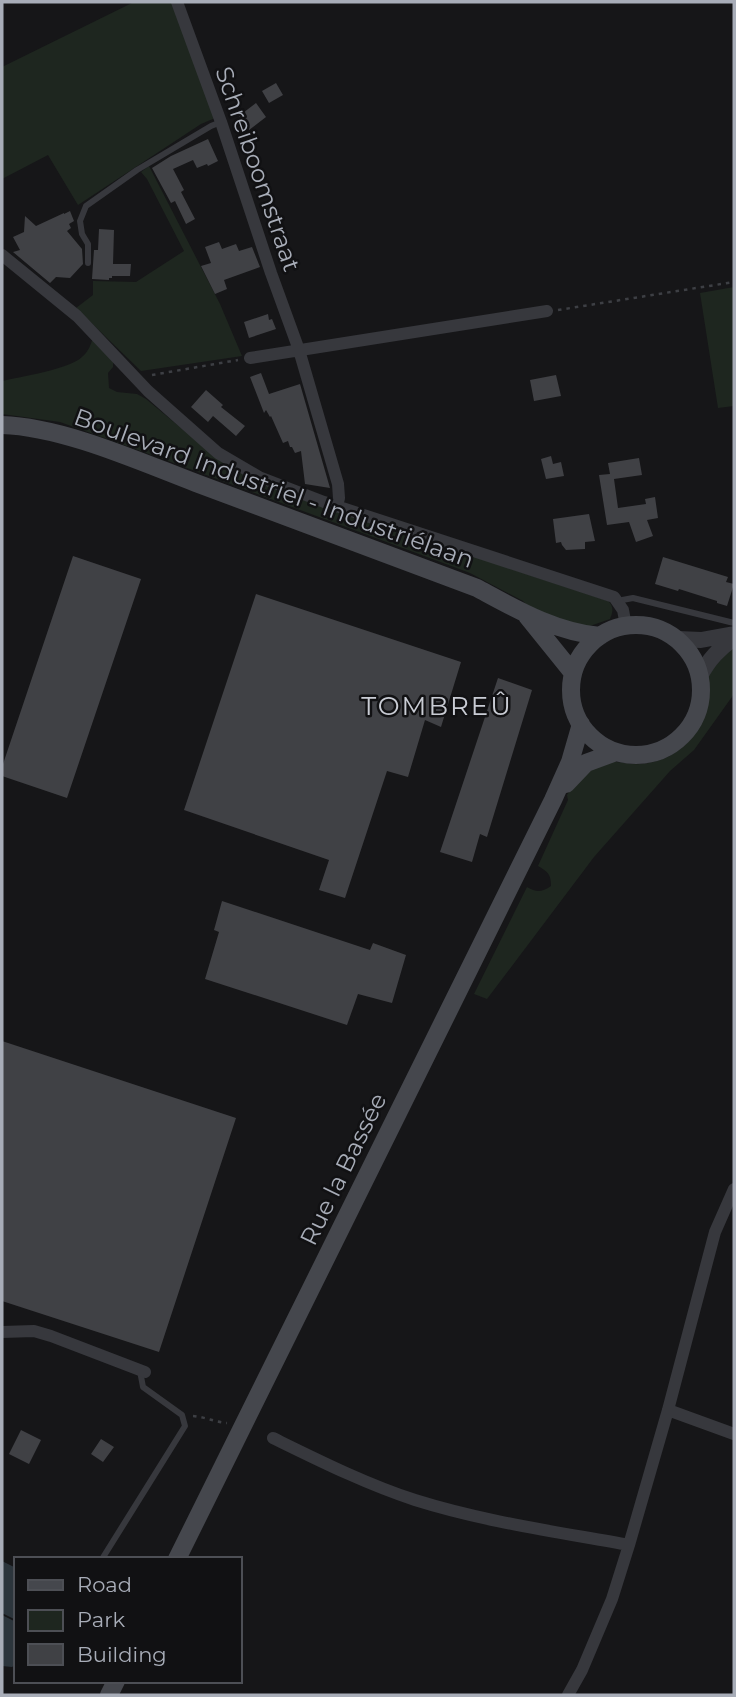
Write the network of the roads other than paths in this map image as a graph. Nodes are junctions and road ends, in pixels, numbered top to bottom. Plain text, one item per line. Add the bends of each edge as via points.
1 (177, 2) edge
2 (221, 122) junction
3 (2, 255) edge
4 (88, 263) dead end
5 (547, 312) road end
6 (299, 350) junction
7 (250, 358) road end
8 (2, 425) edge
9 (337, 506) junction
10 (617, 601) junction
11 (524, 613) junction
12 (734, 624) edge
13 (626, 625) junction
14 (600, 636) junction
15 (734, 636) edge
16 (678, 639) junction
17 (573, 673) junction
18 (700, 676) junction
19 (581, 724) junction
20 (616, 752) junction
21 (553, 800) junction
22 (734, 1189) edge
23 (2, 1332) edge
24 (143, 1371) joint
25 (668, 1409) junction
26 (734, 1434) edge
27 (273, 1438) dead end
28 (629, 1545) junction
29 (103, 1557) edge
30 (178, 1557) edge
31 (568, 1695) edge

1 - 2 street, Schreiboomstraat
2 - 4 lane via 137,170 86,206 80,220
2 - 6 street, Schreiboomstraat
3 - 9 street via 77,316 135,379 218,453 286,488
5 - 6 street
6 - 7 street
6 - 9 street, Schreiboomstraat via 338,484
8 - 11 main road, Boulevard Industriel - Industriélaan via 78,439 477,588
9 - 10 street
10 - 12 lane via 633,598
10 - 13 street
11 - 14 main road, Boulevard Industriel - Industriélaan via 568,631
11 - 17 main road, Boulevard Industriel - Industriélaan
13 - 14 main road
13 - 16 main road via 650,626
14 - 17 main road via 588,646
15 - 16 street
15 - 18 street
16 - 18 main road
17 - 19 main road via 572,702
18 - 20 main road via 700,705 679,739 648,754
19 - 20 main road via 594,739
19 - 21 main road, Rue la Bassée
20 - 21 main road, Rue la Bassée via 586,763
21 - 30 main road, Rue la Bassée
22 - 25 street via 715,1232
23 - 24 street via 34,1331
24 - 29 lane via 143,1387 182,1415 185,1426
25 - 26 street
25 - 28 street
27 - 28 street via 416,1500 472,1516
28 - 31 street via 612,1600

